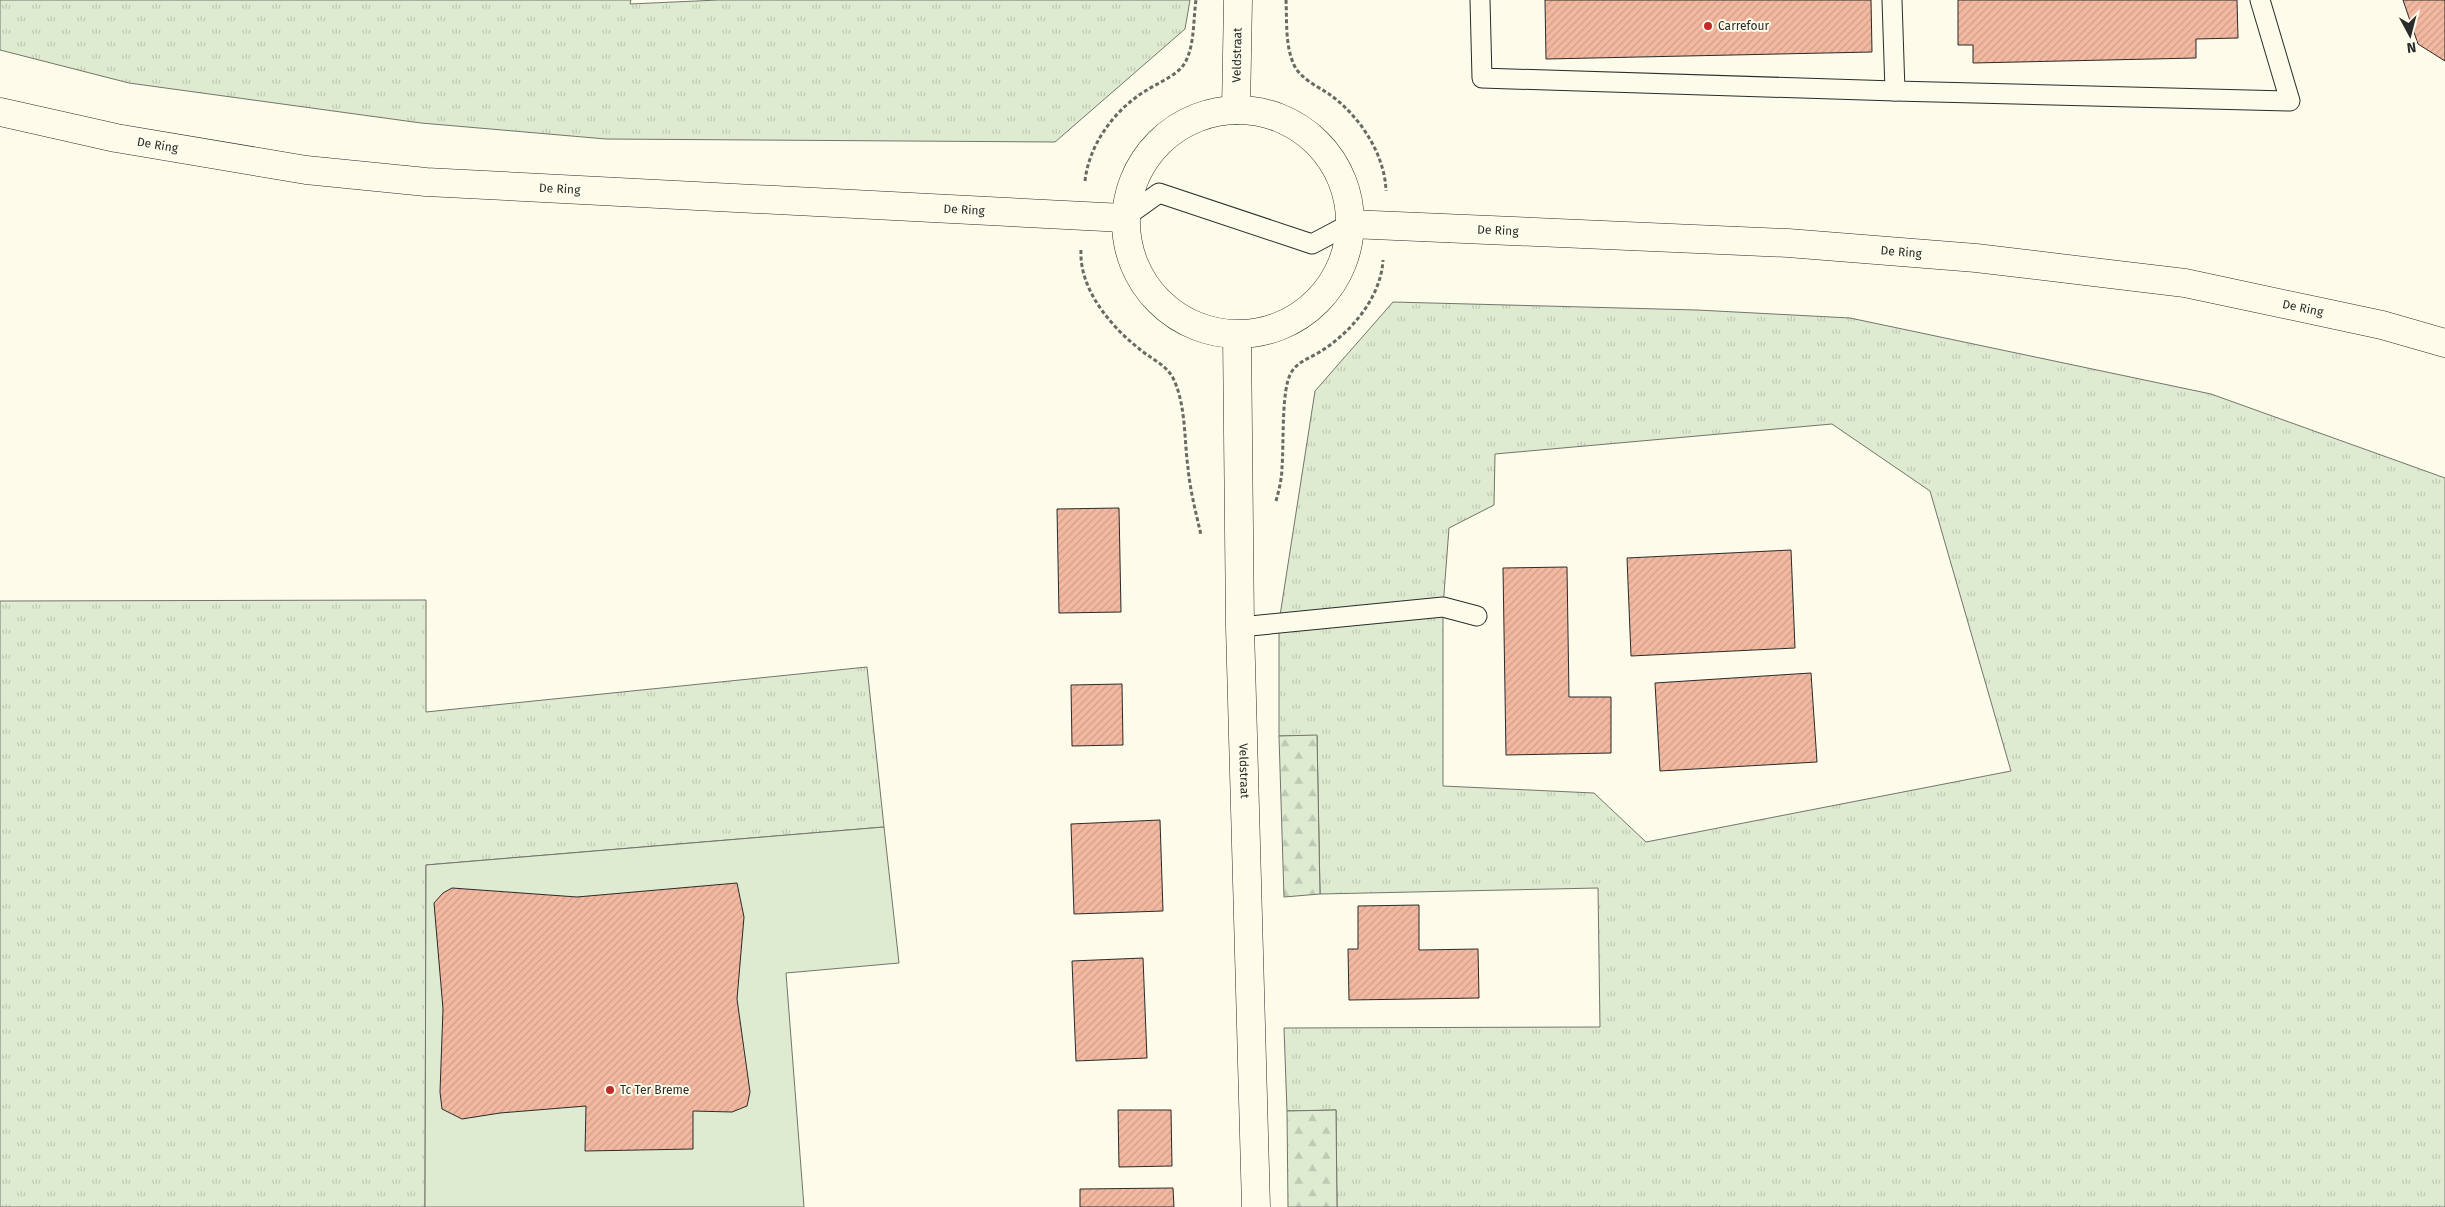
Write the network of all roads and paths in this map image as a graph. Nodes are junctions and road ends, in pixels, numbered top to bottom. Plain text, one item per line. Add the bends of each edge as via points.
1 (1196, 0) edge
2 (1238, 0) edge
3 (1286, 0) edge
4 (1480, 0) edge
5 (1892, 0) edge
6 (2260, 0) edge
7 (1895, 91) junction
8 (1236, 110) junction
9 (0, 112) edge
10 (1082, 215) junction
11 (1124, 218) junction
12 (1350, 224) junction
13 (1386, 225) junction
14 (1237, 336) junction
15 (2445, 343) edge
16 (1275, 508) dead end
17 (1204, 544) dead end
18 (1477, 616) dead end
19 (1240, 628) junction
20 (1256, 1207) edge

1 - 10 path via 1189,48 1181,68 1127,104 1112,120 1092,152 1087,164
2 - 8 main road, Veldstraat
3 - 13 path via 1287,32 1295,66 1356,120 1380,161 1386,185
4 - 7 lane via 1482,78
5 - 7 lane
6 - 7 lane via 2290,100
8 - 11 main road via 1200,116 1169,133 1145,159 1129,191
8 - 12 main road via 1270,115 1302,129 1327,154 1344,184
9 - 10 main road, De Ring via 116,138 306,170 417,181
10 - 11 main road, De Ring
10 - 17 path via 1080,257 1091,294 1116,327 1165,368 1177,387 1188,470
11 - 12 lane via 1159,193 1312,244
11 - 14 main road via 1132,260 1148,291 1174,315 1206,330
12 - 13 main road, De Ring
12 - 14 main road via 1346,254 1331,286 1307,311 1276,328
13 - 15 main road, De Ring via 1788,243 1976,258 2185,283 2382,325
13 - 16 path via 1383,270 1372,298 1347,330 1291,371 1282,470
14 - 19 main road, Veldstraat
18 - 19 lane via 1443,607
19 - 20 main road, Veldstraat

